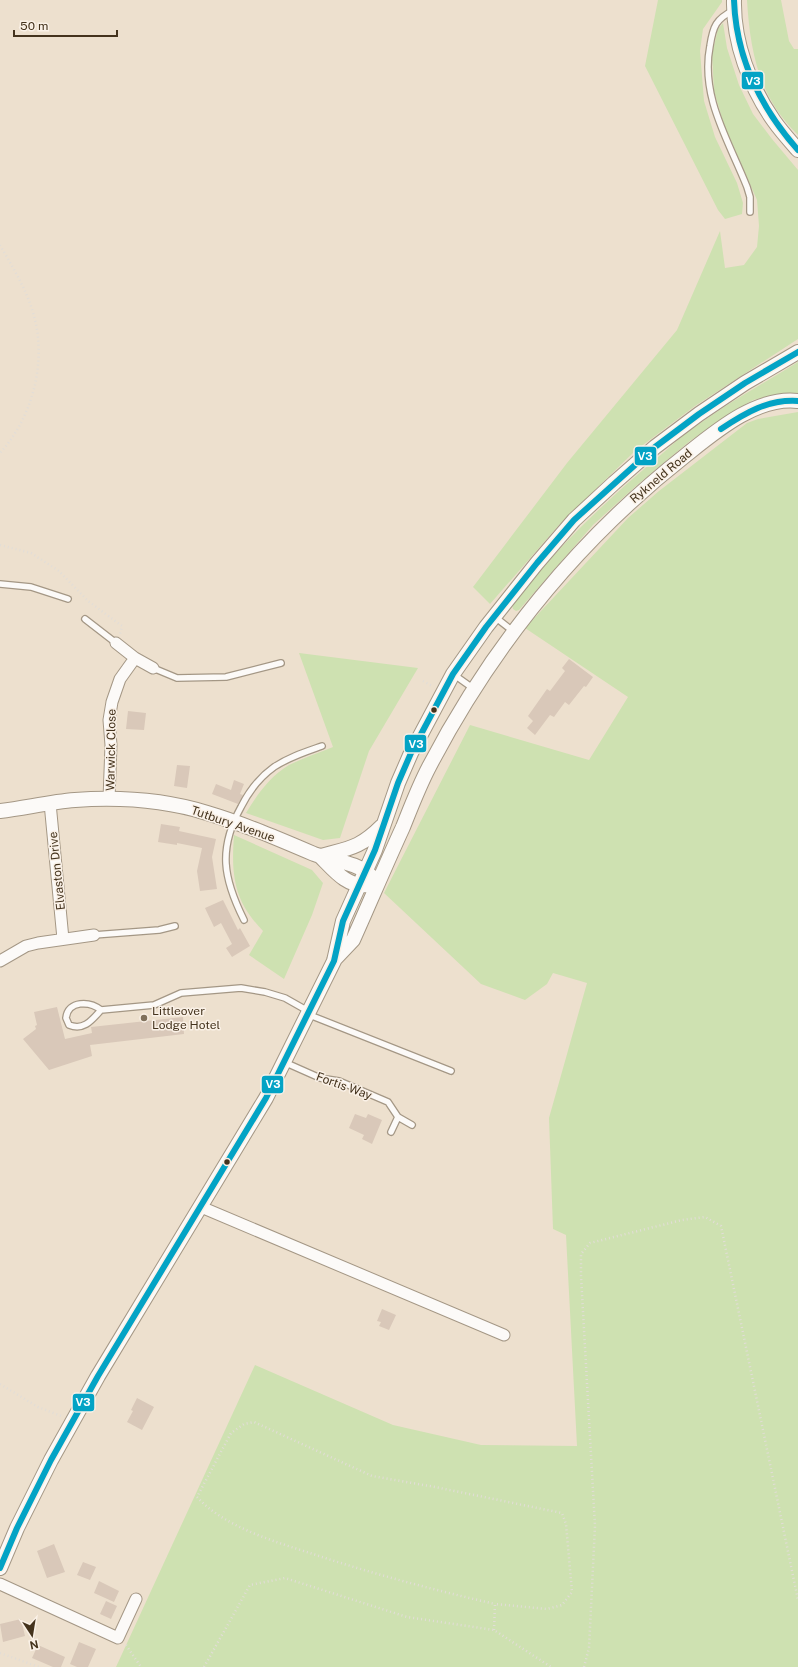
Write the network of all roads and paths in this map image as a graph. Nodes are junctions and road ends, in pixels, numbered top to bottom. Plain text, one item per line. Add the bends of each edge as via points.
1 (734, 5) edge
2 (798, 150) edge
3 (750, 212) dead end
4 (0, 244) edge
5 (1, 249) edge
6 (798, 352) edge
7 (798, 401) edge
8 (0, 453) edge
9 (0, 545) edge
10 (0, 584) edge
11 (68, 600) dead end
12 (494, 616) junction
13 (85, 619) dead end
14 (514, 632) junction
15 (116, 643) junction
16 (135, 658) junction
17 (281, 663) dead end
18 (153, 668) joint
19 (453, 674) junction
20 (423, 681) dead end
21 (437, 688) dead end
22 (474, 689) junction
23 (322, 746) dead end
24 (110, 800) junction
25 (50, 803) junction
26 (0, 812) edge
27 (233, 822) junction
28 (382, 826) junction
29 (320, 856) junction
30 (366, 870) junction
31 (378, 884) junction
32 (359, 886) junction
33 (244, 920) dead end
34 (175, 926) dead end
35 (94, 936) joint
36 (63, 939) junction
37 (0, 961) edge
38 (334, 961) junction
39 (101, 1010) junction
40 (308, 1013) junction
41 (284, 1062) junction
42 (451, 1071) dead end
43 (398, 1117) junction
44 (412, 1124) dead end
45 (391, 1132) dead end
46 (201, 1207) junction
47 (504, 1335) dead end
48 (0, 1384) edge
49 (73, 1421) junction
50 (0, 1568) edge
51 (0, 1584) edge
52 (136, 1599) dead end
53 (798, 1600) edge
54 (495, 1604) junction
55 (494, 1630) junction
56 (118, 1638) junction
57 (0, 1653) edge
58 (39, 1667) edge
59 (141, 1667) edge
60 (204, 1667) edge
61 (551, 1667) edge
62 (584, 1667) edge

1 - 2 street via 736,31 748,72 764,105
1 - 3 lane via 715,25 708,56 708,80 718,118 747,187
4 - 5 path
5 - 8 path via 16,271 28,297 39,346 33,394 9,444
6 - 12 street, Rykneld Road via 745,383 655,447 574,520
7 - 14 street, Rykneld Road via 782,401 746,412 665,471 592,539 533,606
9 - 15 path via 31,553 59,571 88,601 122,626
10 - 11 lane via 31,587
12 - 14 lane
12 - 19 street, Rykneld Road
13 - 15 lane
14 - 22 street, Rykneld Road
15 - 16 street
16 - 18 street
16 - 24 street, Warwick Close via 120,679 112,702 109,720
17 - 18 lane via 226,677 177,678
19 - 22 lane
19 - 28 street, Rykneld Road via 411,753
20 - 21 path
22 - 31 street, Rykneld Road via 428,769
23 - 27 lane via 295,756 274,768 256,784
24 - 25 street, Tutbury Avenue
24 - 27 street, Tutbury Avenue via 180,806
25 - 26 street, Tutbury Avenue
25 - 36 street, Elvaston Drive
27 - 29 street, Tutbury Avenue
27 - 33 lane via 226,844 226,864 229,886
28 - 29 street via 370,839 359,845
28 - 30 street, Rykneld Road
29 - 30 street, Tutbury Avenue
29 - 32 street, Tutbury Avenue via 340,877
30 - 31 street, Tutbury Avenue
30 - 32 street, Rykneld Road
31 - 32 street
31 - 38 street, Rykneld Road via 353,940
32 - 38 street, Rykneld Road via 343,921
34 - 35 lane
35 - 36 street
36 - 37 street via 26,946
38 - 40 street, Rykneld Road
39 - 39 lane via 82,1027 75,1028 69,1025 66,1018 69,1009 75,1005 88,1003
39 - 40 lane via 154,1005 181,993 241,988 279,996
40 - 41 street, Rykneld Road
40 - 42 lane
41 - 43 lane, Fortis Way via 320,1078 339,1082 388,1102
41 - 46 street, Rykneld Road via 266,1098
43 - 44 lane, Fortis Way
43 - 45 lane
46 - 47 street
46 - 49 street, Rykneld Road
48 - 49 path via 38,1407
49 - 50 street, Rykneld Road via 17,1528
51 - 56 street
52 - 56 street
53 - 62 path via 721,1226 706,1217 682,1220 590,1244 581,1254 581,1269 595,1526 589,1648
54 - 54 path via 547,1609 562,1605 572,1592 566,1524 562,1513 372,1476 254,1422 244,1424 231,1433 197,1497 207,1508 259,1536 358,1569
54 - 55 path
55 - 60 path via 406,1617 285,1578 250,1585
55 - 61 path
56 - 59 path via 126,1644
57 - 58 path

